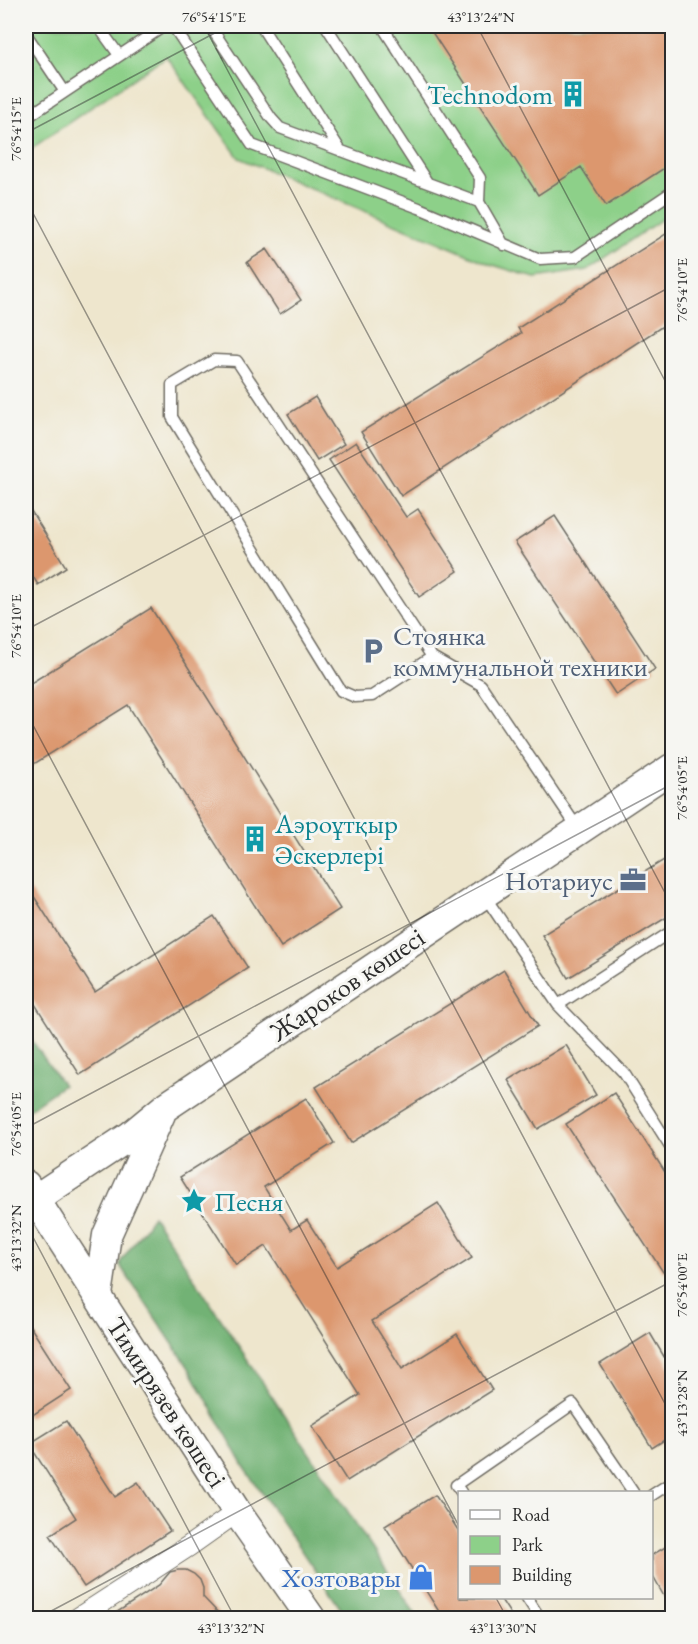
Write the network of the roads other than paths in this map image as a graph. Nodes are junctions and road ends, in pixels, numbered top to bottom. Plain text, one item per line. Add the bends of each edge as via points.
1 (98, 26) edge
2 (164, 26) edge
3 (173, 26) edge
4 (210, 26) edge
5 (261, 26) edge
6 (326, 26) edge
7 (382, 26) edge
8 (26, 34) edge
9 (119, 55) junction
10 (65, 92) junction
11 (26, 118) edge
12 (341, 151) junction
13 (427, 182) junction
14 (672, 192) edge
15 (479, 202) junction
16 (504, 245) junction
17 (26, 598) edge
18 (26, 606) edge
19 (432, 657) junction
20 (672, 768) edge
21 (579, 830) junction
22 (483, 893) junction
23 (672, 931) edge
24 (558, 1005) junction
25 (164, 1108) junction
26 (672, 1149) edge
27 (28, 1196) edge
28 (98, 1295) junction
29 (672, 1482) edge
30 (460, 1491) edge
31 (632, 1491) edge
32 (653, 1494) edge
33 (237, 1512) junction
34 (528, 1599) edge
35 (78, 1618) edge
36 (311, 1618) edge
37 (540, 1618) edge

1 - 9 lane
2 - 9 lane
3 - 16 lane via 252,145 419,208
4 - 12 lane via 280,128
5 - 12 lane
6 - 13 lane
7 - 15 lane via 480,178
8 - 10 lane
9 - 10 lane
10 - 11 lane
12 - 13 lane
13 - 15 lane
14 - 16 lane via 575,257 540,259
15 - 16 lane
17 - 18 lane
19 - 19 lane via 237,361 214,360 172,385 172,417 341,691 355,697 372,696
19 - 21 lane via 481,685
20 - 21 main road, Жароков көшесі
21 - 22 main road, Жароков көшесі
22 - 24 lane
22 - 25 main road, Жароков көшесі
23 - 24 lane
24 - 26 lane via 624,1073
25 - 27 main road, Жароков көшесі via 130,1136
25 - 28 main road via 107,1235
27 - 28 main road, Тимирязев көшесі
28 - 33 main road, Тимирязев көшесі
29 - 32 lane
30 - 31 lane via 456,1485 573,1404
33 - 35 street
33 - 36 main road, Тимирязев көшесі
34 - 37 lane

